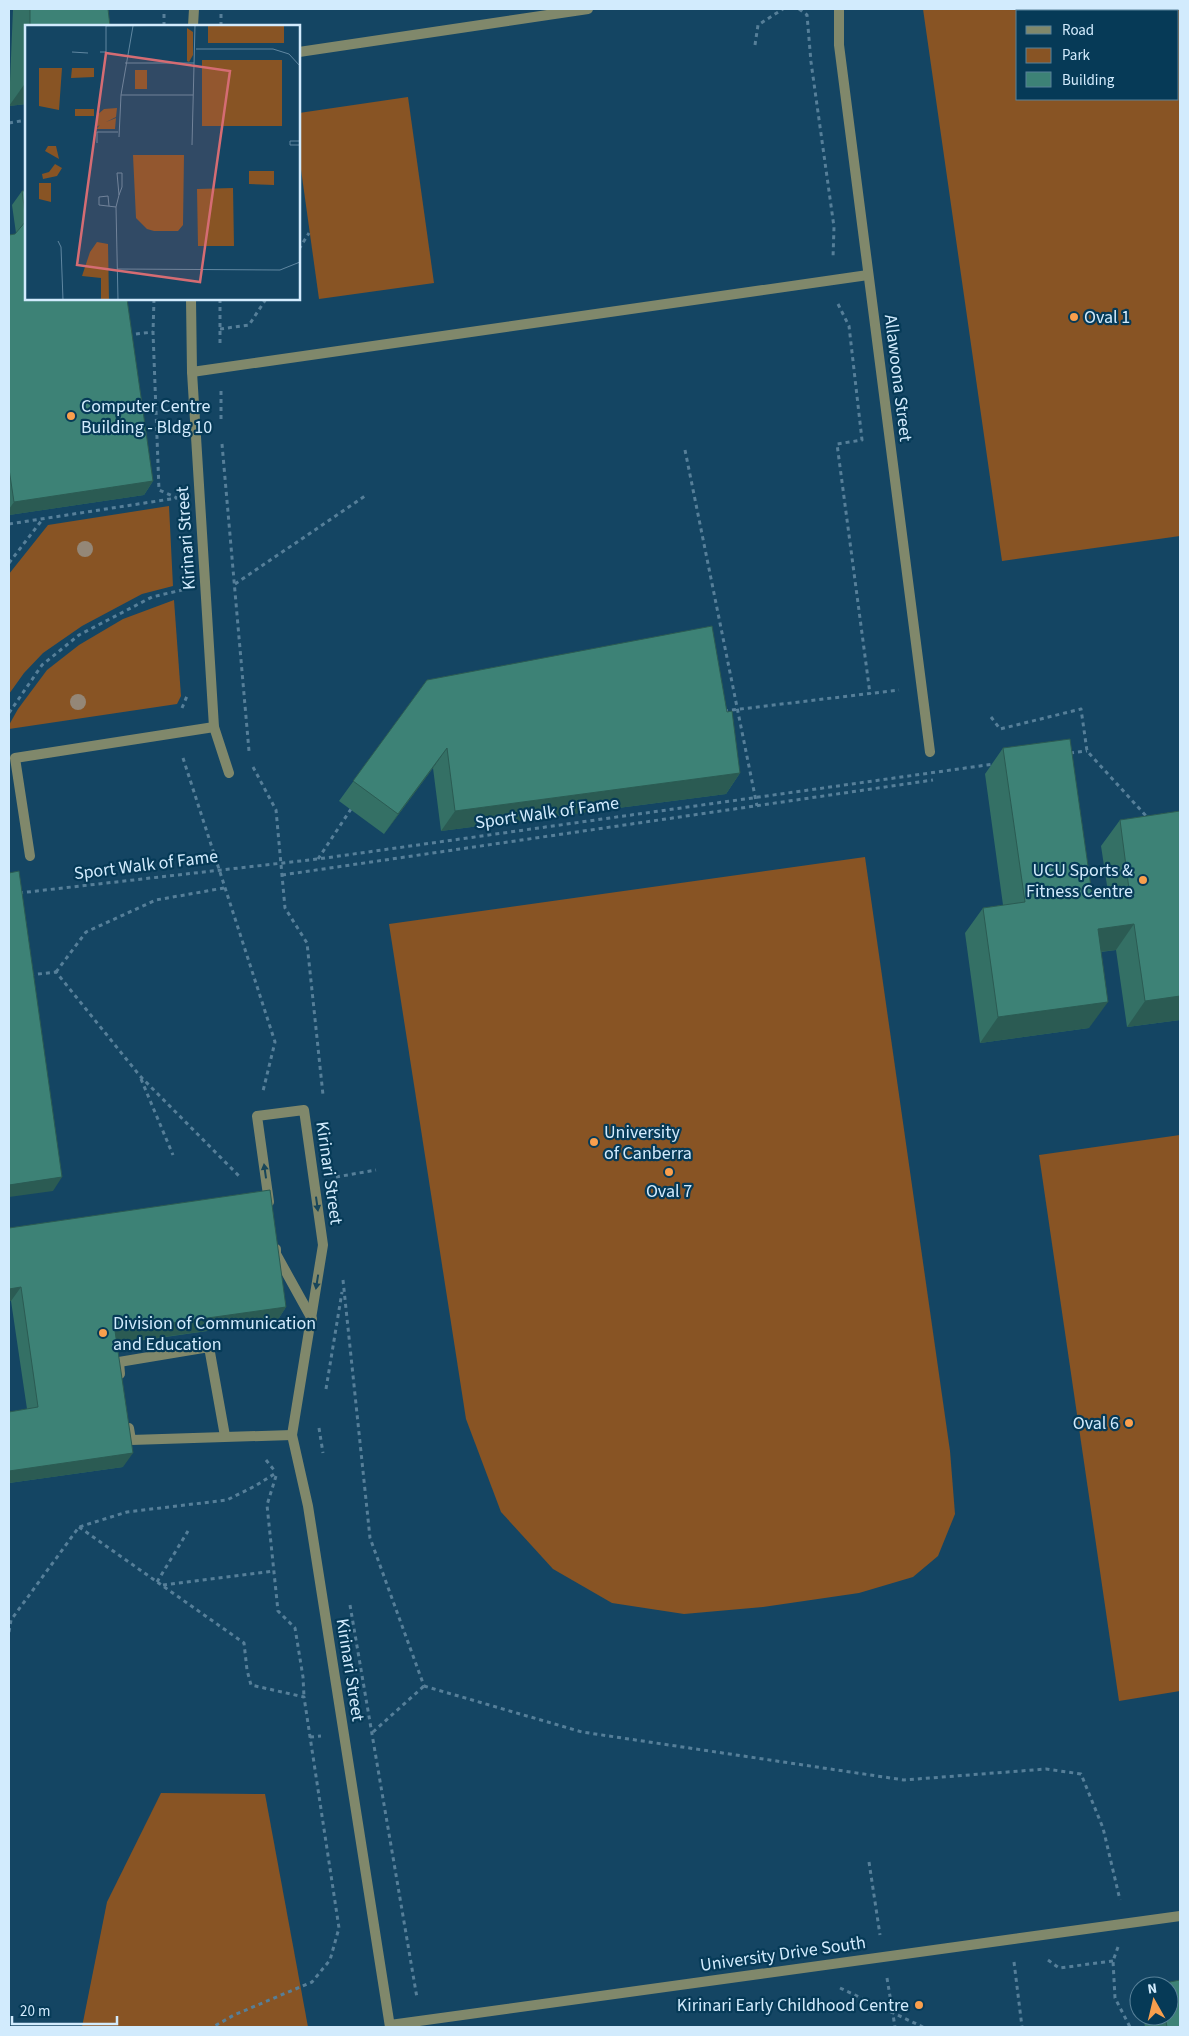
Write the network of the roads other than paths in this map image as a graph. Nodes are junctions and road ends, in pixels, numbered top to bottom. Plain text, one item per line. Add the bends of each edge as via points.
1 (194, 9) edge
2 (588, 9) edge
3 (839, 9) edge
4 (193, 25) edge
5 (300, 52) edge
6 (868, 275) junction
7 (191, 300) edge
8 (192, 372) junction
9 (214, 728) junction
10 (930, 752) dead end
11 (229, 773) dead end
12 (30, 856) dead end
13 (270, 1210) edge
14 (274, 1237) edge
15 (312, 1319) junction
16 (122, 1382) edge
17 (128, 1421) edge
18 (292, 1435) junction
19 (225, 1436) junction
20 (1180, 1916) edge
21 (390, 2026) edge

1 - 4 street
2 - 5 street
3 - 6 street, Allawoona Street via 839,46
6 - 8 street
6 - 10 street, Allawoona Street
7 - 8 street, Kirinari Street
8 - 9 street, Kirinari Street
9 - 11 street, Kirinari Street
9 - 12 street via 15,758
13 -> 15 street, Kirinari Street via 257,1116 304,1110 323,1245
14 - 15 street via 276,1254
15 - 18 street, Kirinari Street
16 - 19 street via 118,1362 209,1346
17 - 19 street via 131,1440
18 - 19 street
18 - 21 street, Kirinari Street via 308,1506
20 - 21 street, University Drive South

